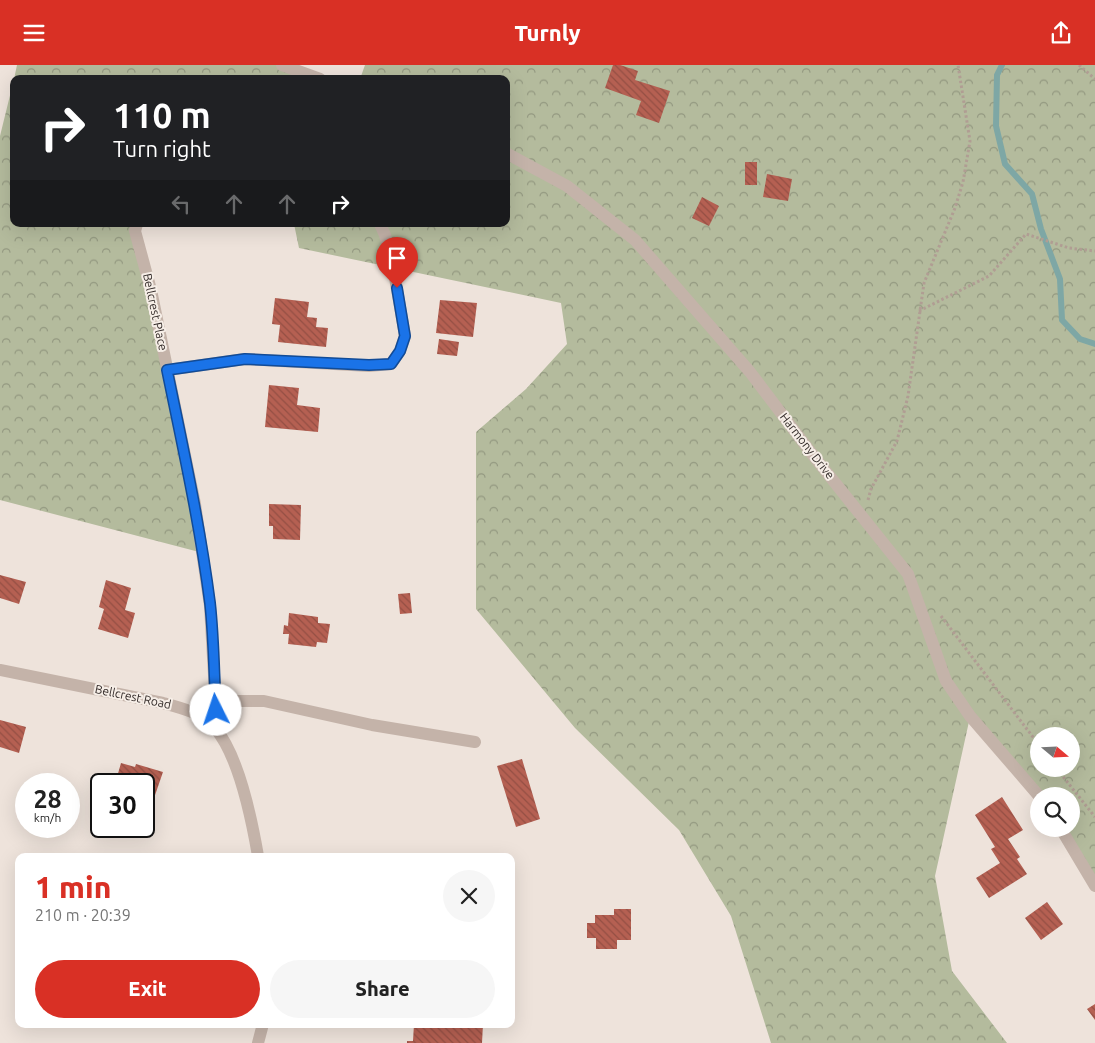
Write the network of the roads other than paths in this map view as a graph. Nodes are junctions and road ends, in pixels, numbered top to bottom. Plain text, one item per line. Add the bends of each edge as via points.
1 (282, 65) edge
2 (309, 75) edge
3 (510, 155) edge
4 (136, 227) edge
5 (381, 227) edge
6 (167, 370) junction
7 (0, 670) edge
8 (216, 701) junction
9 (214, 727) junction
10 (475, 742) dead end
11 (1031, 787) edge
12 (1066, 837) edge
13 (258, 853) edge
14 (1095, 886) edge
15 (262, 1028) edge
16 (258, 1043) edge

1 - 2 street
3 - 11 street, Harmony Drive via 568,186 634,240 750,372 908,574 946,681 970,717
4 - 6 street, Bellcrest Place
5 - 6 street via 394,272 405,336 391,364 245,359
6 - 8 street, Bellcrest Place via 203,553
7 - 9 street, Bellcrest Road via 185,708
8 - 9 street, Bellcrest Place
8 - 10 street via 264,701 372,725
9 - 13 street, Bellcrest Road via 228,749 238,777
12 - 14 street
15 - 16 street

